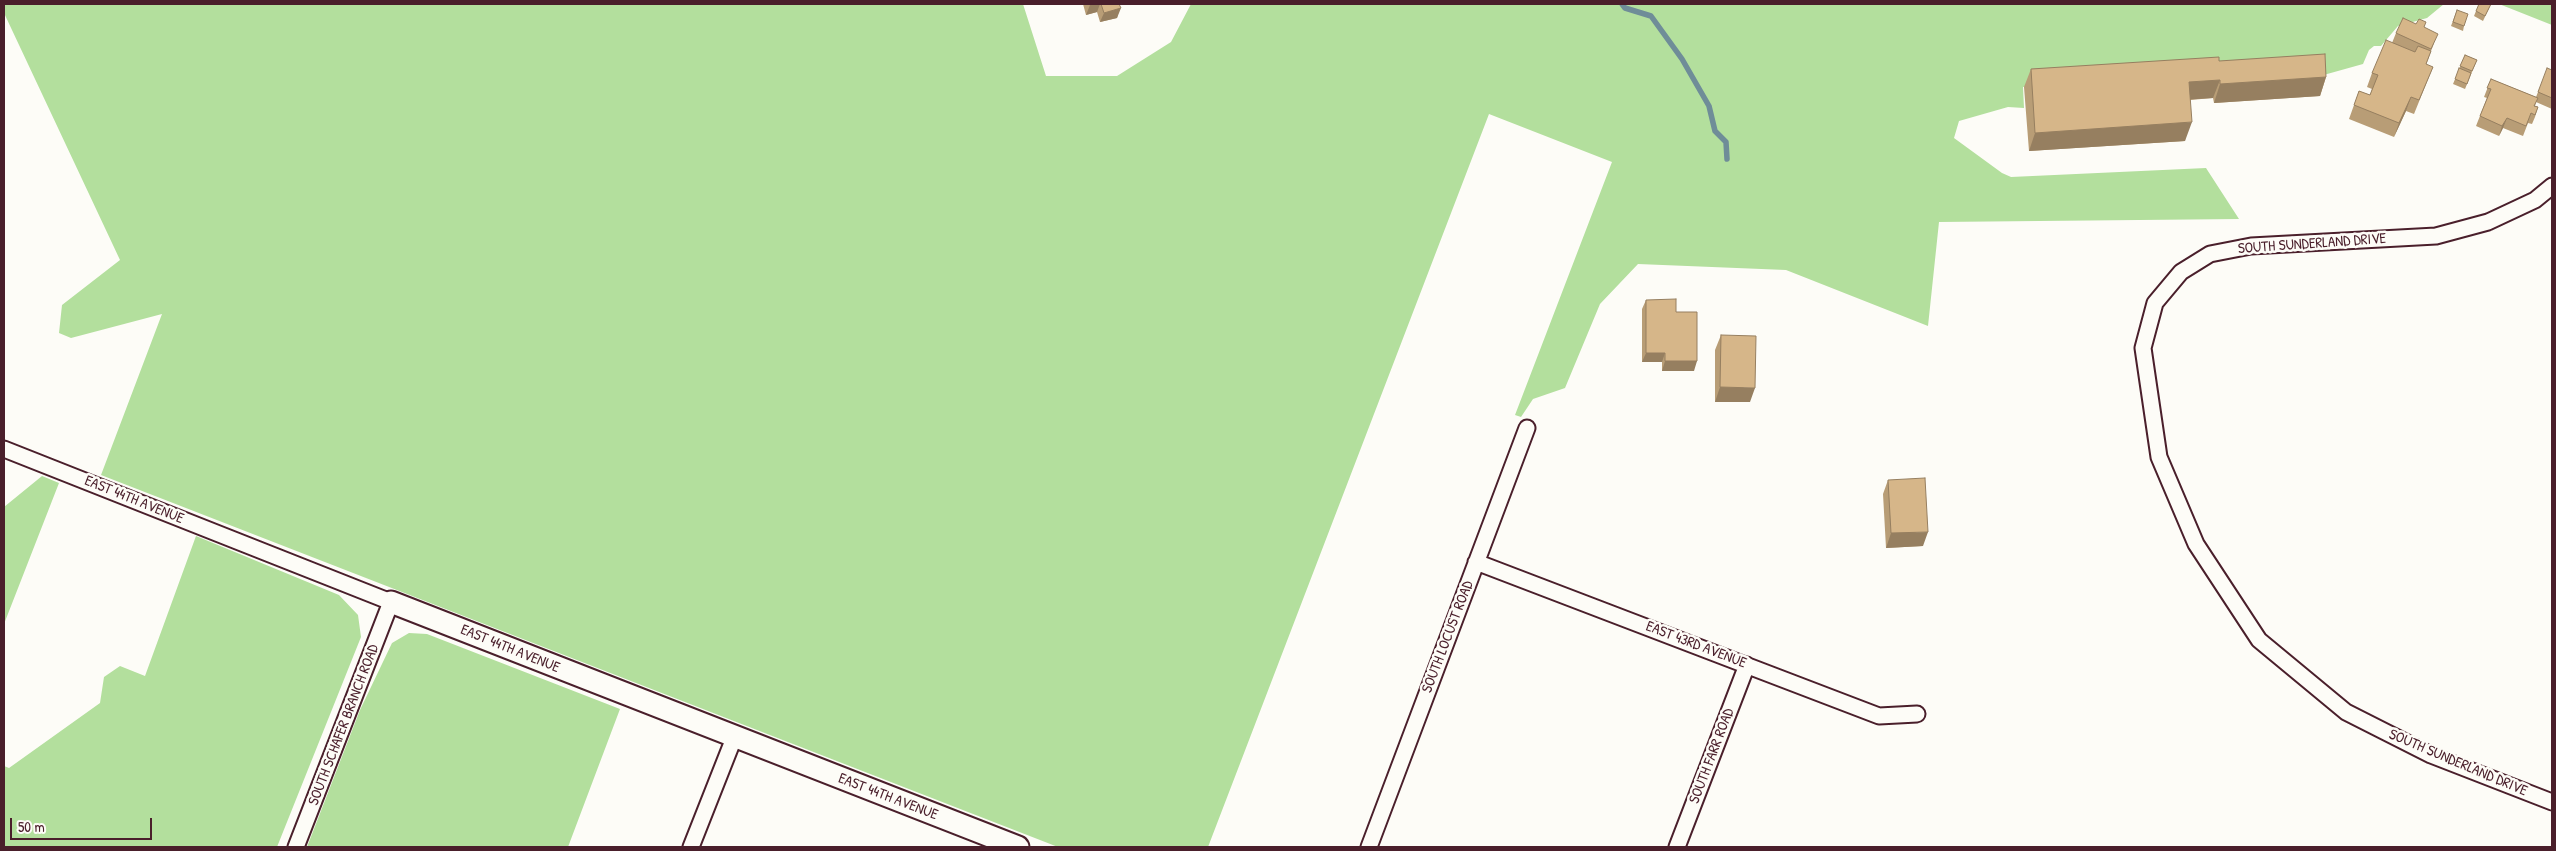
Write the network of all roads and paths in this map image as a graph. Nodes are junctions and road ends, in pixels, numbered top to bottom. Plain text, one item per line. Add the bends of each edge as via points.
1 (2552, 186) edge
2 (1527, 428) dead end
3 (4, 449) edge
4 (1476, 562) junction
5 (391, 602) junction
6 (1747, 665) junction
7 (1917, 714) dead end
8 (734, 738) junction
9 (2552, 802) edge
10 (296, 847) edge
11 (691, 847) edge
12 (1018, 847) edge
13 (1369, 847) edge
14 (1677, 847) edge

1 - 9 street, SOUTH SUNDERLAND DRIVE via 2535,200 2488,222 2436,236 2251,246 2210,254 2181,272 2155,303 2143,348 2159,458 2196,544 2259,640 2346,712 2431,755
2 - 4 street, SOUTH LOCUST ROAD
3 - 5 street, EAST 44TH AVENUE
4 - 6 street, EAST 43RD AVENUE
4 - 13 street, SOUTH LOCUST ROAD
5 - 8 street, EAST 44TH AVENUE
5 - 10 street, SOUTH SCHAFER BRANCH ROAD
6 - 7 street, EAST 43RD AVENUE via 1879,716
6 - 14 street, SOUTH FARR ROAD
8 - 11 street
8 - 12 street, EAST 44TH AVENUE

